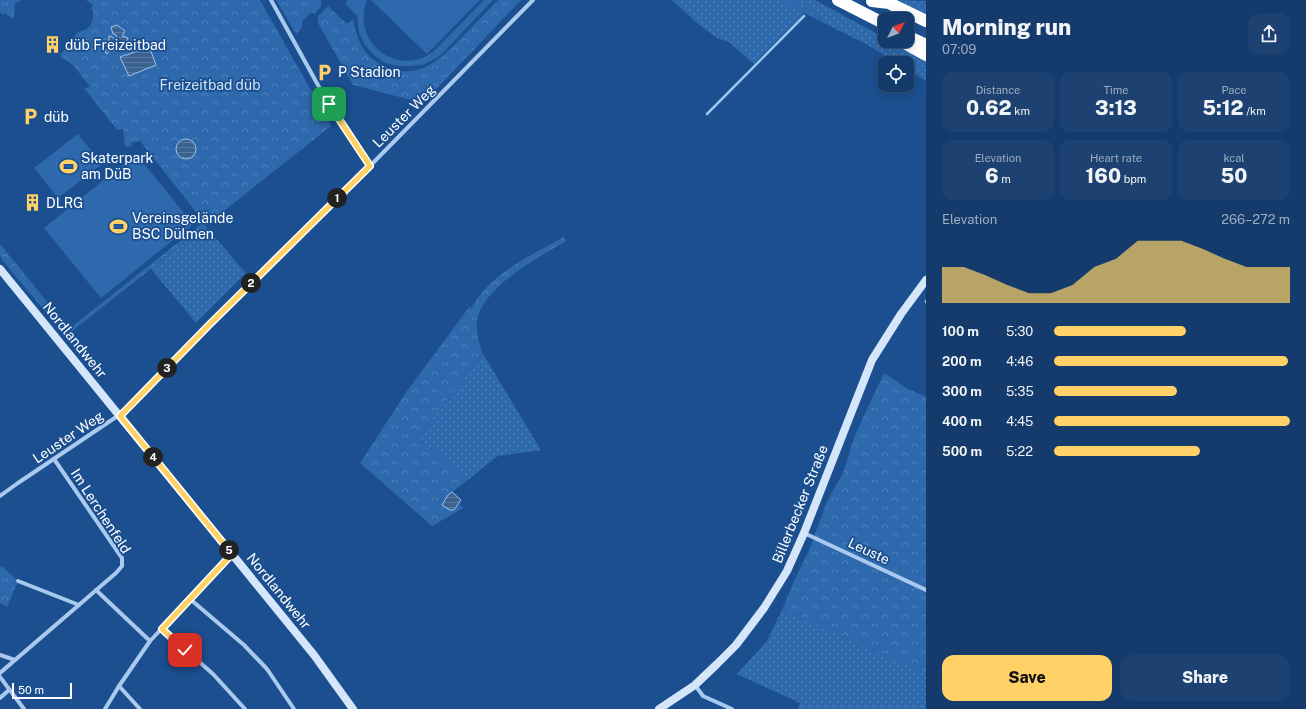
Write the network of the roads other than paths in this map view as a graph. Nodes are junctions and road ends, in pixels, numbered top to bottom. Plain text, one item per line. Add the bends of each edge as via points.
1 (271, 0) edge
2 (533, 0) edge
3 (838, 0) edge
4 (870, 1) edge
5 (893, 12) edge
6 (866, 15) junction
7 (878, 21) edge
8 (926, 21) edge
9 (914, 23) edge
10 (878, 26) edge
11 (926, 29) edge
12 (914, 39) edge
13 (926, 45) edge
14 (914, 48) edge
15 (926, 55) edge
16 (370, 166) junction
17 (0, 269) edge
18 (926, 280) edge
19 (120, 416) junction
20 (54, 459) junction
21 (0, 496) edge
22 (804, 533) junction
23 (232, 554) junction
24 (18, 580) dead end
25 (96, 590) junction
26 (926, 590) edge
27 (190, 599) junction
28 (79, 605) junction
29 (162, 629) junction
30 (150, 641) junction
31 (0, 655) edge
32 (15, 660) junction
33 (0, 673) edge
34 (0, 678) edge
35 (695, 685) junction
36 (119, 686) junction
37 (9, 690) junction
38 (0, 698) edge
39 (24, 709) edge
40 (105, 709) edge
41 (140, 709) edge
42 (245, 709) edge
43 (294, 709) edge
44 (353, 709) edge
45 (658, 709) edge
46 (732, 709) edge

1 - 16 street via 329,104
2 - 16 street, Leuster Weg
3 - 6 highway
4 - 5 highway
4 - 8 highway via 889,3
6 - 7 highway
6 - 10 highway
9 - 11 highway
12 - 13 highway
14 - 15 highway
16 - 19 street, Leuster Weg
17 - 19 street, Nordlandwehr
18 - 22 street, Billerbecker Straße via 872,360
19 - 20 street, Leuster Weg
19 - 23 street, Nordlandwehr
20 - 21 street, Leuster Weg
20 - 25 street, Im Lerchenfeld via 122,558 122,566
22 - 26 street, Leuste
22 - 35 street, Billerbecker Straße via 787,571 764,608 736,645
23 - 27 street
23 - 44 street, Nordlandwehr via 314,655
24 - 28 street
25 - 28 street, Im Lerchenfeld
25 - 30 street
27 - 29 street
27 - 43 street via 244,645 267,669
28 - 32 street, Im Lerchenfeld
29 - 30 street
29 - 42 street via 213,674
30 - 36 street
31 - 32 street
32 - 33 street, Im Lerchenfeld
34 - 37 street
35 - 45 street, Billerbecker Straße
35 - 46 street via 703,696
36 - 40 street
36 - 41 street
37 - 38 street
37 - 39 street

